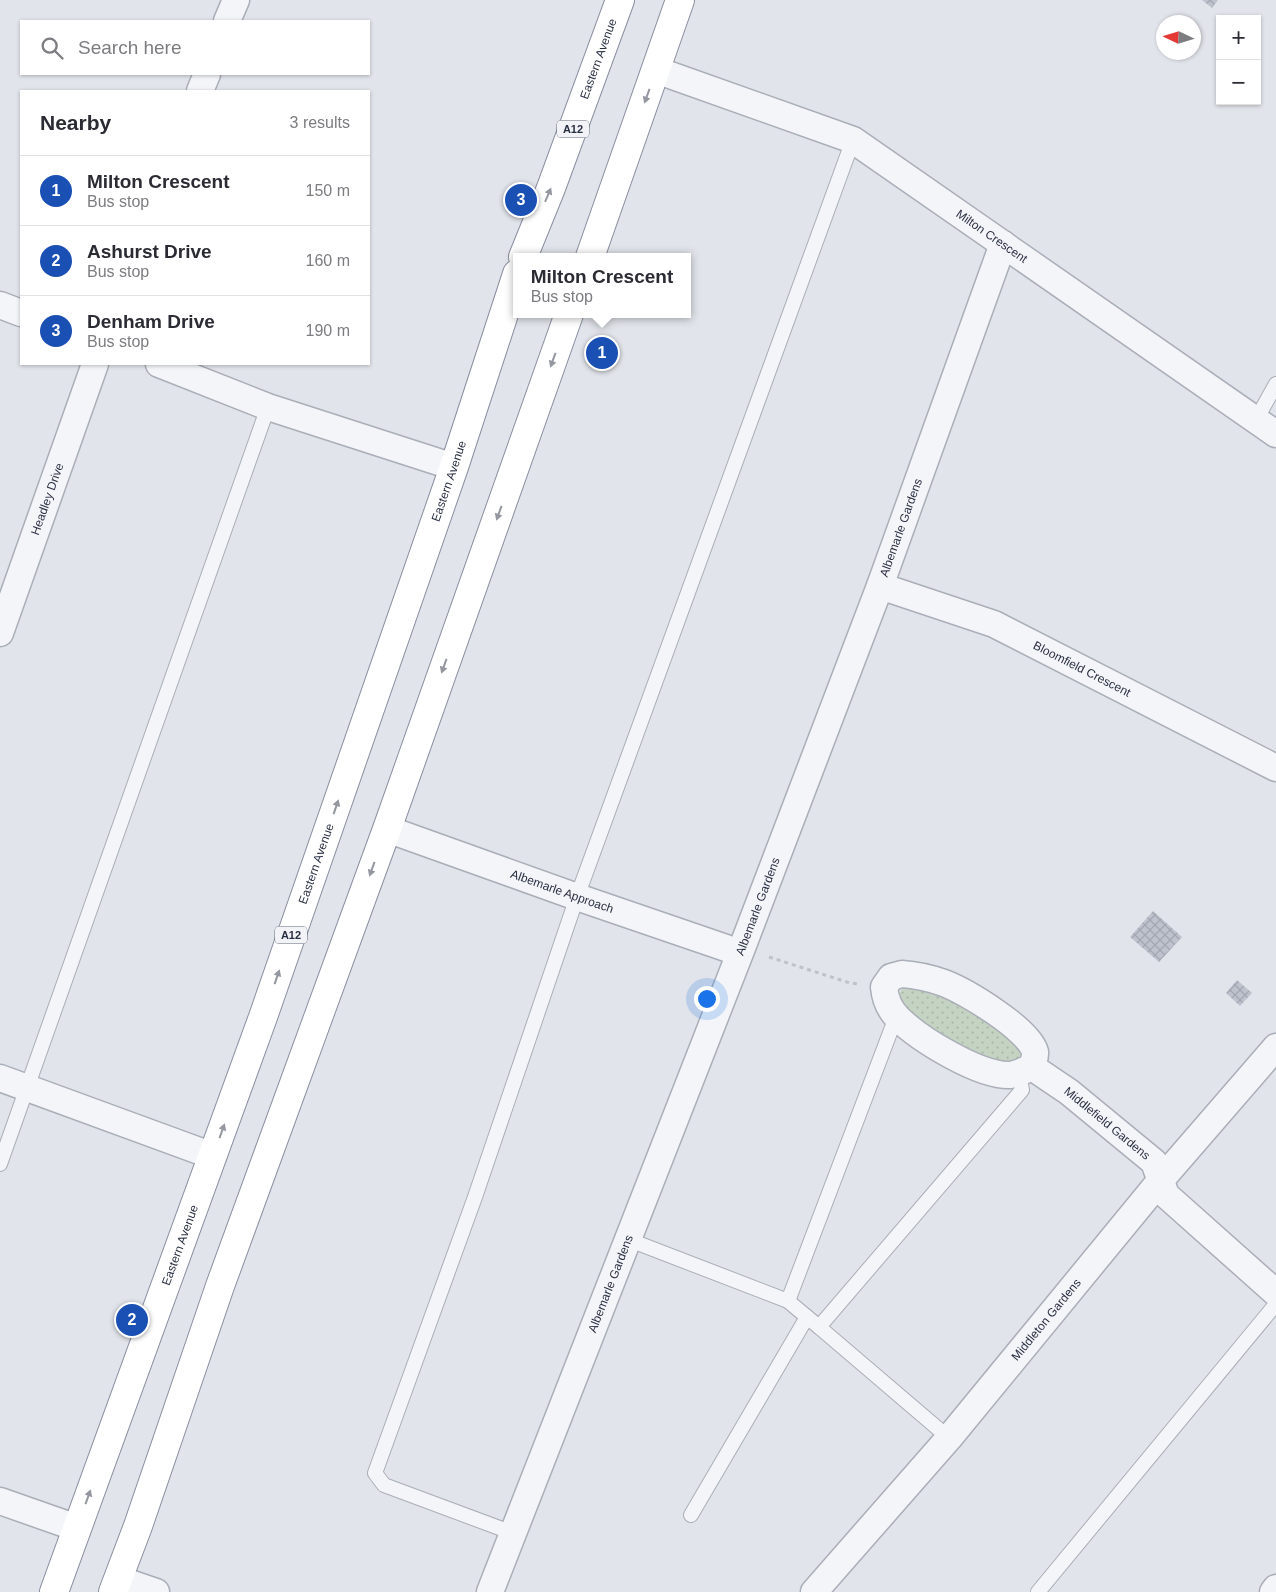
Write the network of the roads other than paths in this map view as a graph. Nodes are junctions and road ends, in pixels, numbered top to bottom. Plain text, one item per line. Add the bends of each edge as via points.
1 (236, 0) edge
2 (620, 0) edge
3 (680, 0) edge
4 (227, 20) edge
5 (656, 70) junction
6 (207, 75) edge
7 (200, 90) edge
8 (853, 140) junction
9 (1003, 244) junction
10 (525, 253) edge
11 (591, 253) edge
12 (513, 286) edge
13 (0, 305) edge
14 (20, 313) edge
15 (568, 318) edge
16 (95, 365) edge
17 (162, 365) edge
18 (1276, 384) edge
19 (268, 406) junction
20 (1266, 427) edge
21 (454, 467) junction
22 (880, 586) junction
23 (0, 633) edge
24 (1276, 768) edge
25 (386, 829) junction
26 (577, 897) junction
27 (740, 951) junction
28 (896, 1016) junction
29 (1276, 1047) edge
30 (1025, 1070) junction
31 (0, 1078) edge
32 (26, 1088) junction
33 (214, 1156) junction
34 (0, 1164) edge
35 (1160, 1181) junction
36 (627, 1240) junction
37 (1276, 1293) edge
38 (788, 1301) junction
39 (1276, 1304) edge
40 (807, 1317) junction
41 (819, 1327) junction
42 (949, 1438) junction
43 (0, 1501) edge
44 (691, 1515) dead end
45 (77, 1528) junction
46 (513, 1533) junction
47 (115, 1585) edge
48 (1276, 1588) edge
49 (54, 1592) edge
50 (156, 1592) edge
51 (490, 1592) edge
52 (814, 1592) edge
53 (1038, 1592) edge
54 (1273, 1592) edge

1 - 4 street
10 -> 2 highway, Eastern Avenue / A12
3 - 5 highway
5 - 8 street, Milton Crescent
5 -> 11 highway
6 - 7 street
8 - 9 street, Milton Crescent
8 - 26 lane
9 - 20 street, Milton Crescent
9 - 22 street, Albemarle Gardens
12 - 21 highway, Eastern Avenue / A12
13 - 14 street
15 -> 25 highway
16 - 23 street, Headley Drive
17 - 19 street
18 - 20 lane
19 - 21 street
19 - 32 lane
33 -> 21 highway, Eastern Avenue / A12
22 - 24 street, Bloomfield Crescent via 994,624
22 - 27 street, Albemarle Gardens
25 - 26 street, Albemarle Approach
25 -> 47 highway
26 - 27 street, Albemarle Approach
26 - 46 lane via 476,1197 375,1473 384,1485
27 - 36 street, Albemarle Gardens
28 - 30 street via 920,1037 976,1067 1010,1075
28 - 30 street via 885,998 884,987 891,977 902,974 920,976 945,984 996,1012 1022,1033 1035,1053
28 - 38 lane
29 - 35 street, Middleton Gardens
30 - 35 street, Middlefield Gardens via 1069,1092 1154,1162
30 - 41 lane via 1022,1090
31 - 32 street
32 - 33 street
32 - 34 lane
45 -> 33 highway, Eastern Avenue / A12
35 - 37 street, Middlefield Gardens via 1166,1195
35 - 42 street, Middleton Gardens
36 - 38 lane
36 - 46 street, Albemarle Gardens
38 - 40 lane
39 - 53 lane
40 - 41 lane
40 - 44 lane
41 - 42 lane
42 - 52 street, Middleton Gardens
43 - 45 street
45 - 49 highway, Eastern Avenue / A12
46 - 51 street, Albemarle Gardens
47 - 50 street
48 - 54 street

